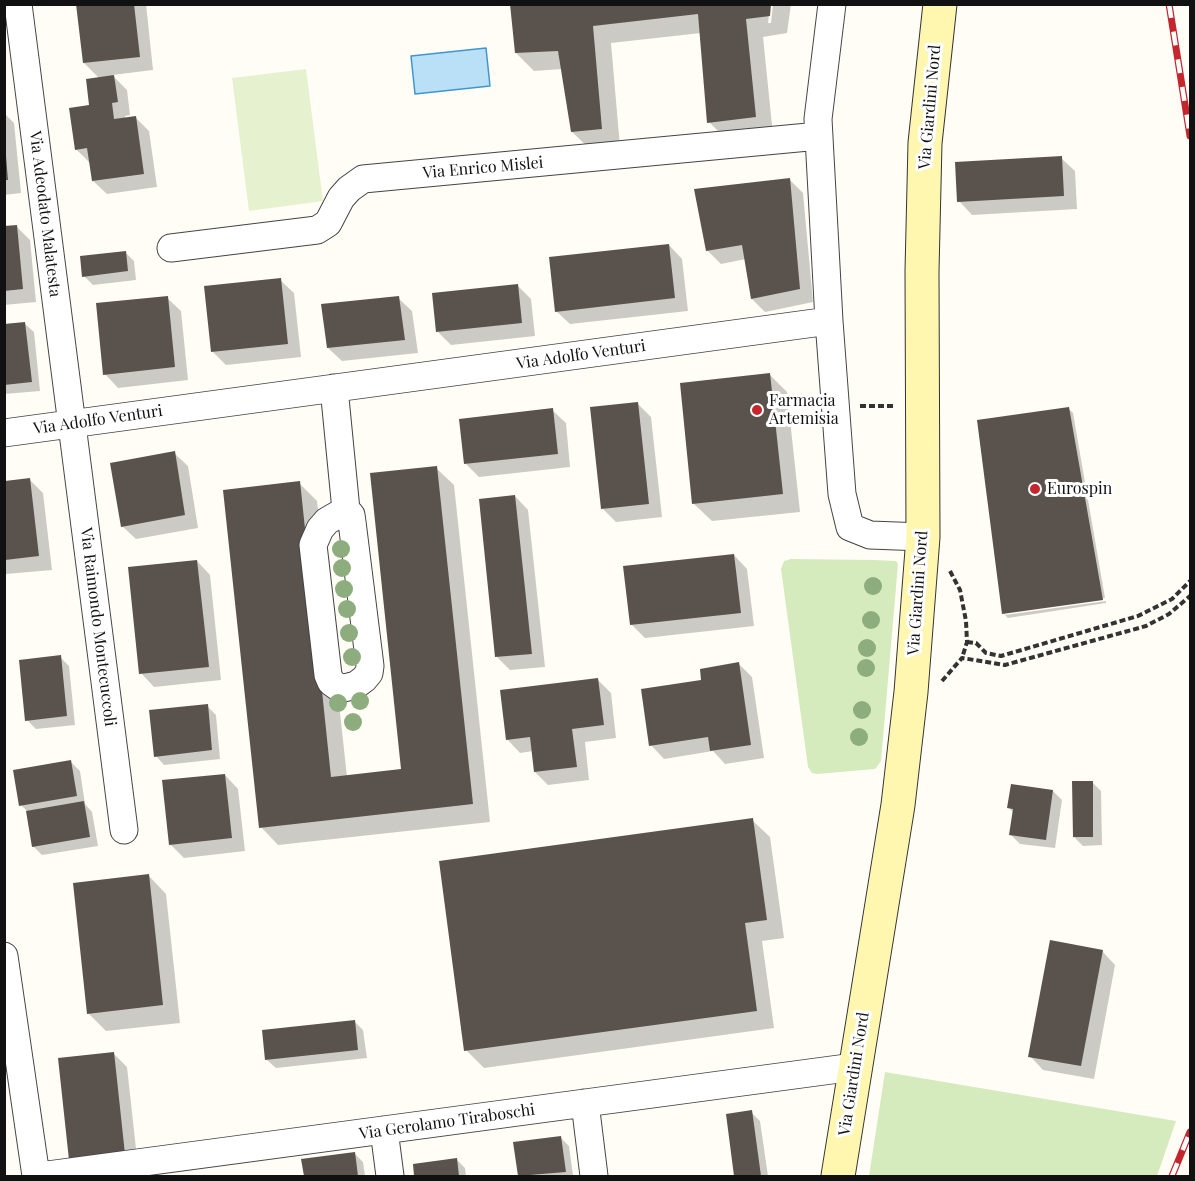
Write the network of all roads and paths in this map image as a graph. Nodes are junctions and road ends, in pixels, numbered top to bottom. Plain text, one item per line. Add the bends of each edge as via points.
1 (18, 4) edge
2 (832, 4) edge
3 (940, 4) edge
4 (819, 136) junction
5 (171, 248) dead end
6 (828, 321) junction
7 (334, 388) junction
8 (836, 406) junction
9 (903, 406) dead end
10 (72, 423) junction
11 (4, 433) edge
12 (346, 510) junction
13 (923, 537) junction
14 (1191, 581) edge
15 (1191, 596) edge
16 (967, 642) dead end
17 (911, 692) junction
18 (124, 830) dead end
19 (4, 956) edge
20 (854, 1067) junction
21 (585, 1103) junction
22 (384, 1131) junction
23 (179, 1167) edge
24 (38, 1176) edge
25 (390, 1176) edge
26 (594, 1176) edge
27 (838, 1176) edge

1 - 10 street, Via Adeodato Malatesta
2 - 4 street
3 - 13 main road, Via Giardini Nord via 925,143
4 - 5 street, Via Enrico Mislei via 363,179 349,189 328,223 317,230
4 - 6 street
6 - 7 street, Via Adolfo Venturi
6 - 8 street
7 - 10 street, Via Adolfo Venturi
7 - 12 street
8 - 9 path
8 - 13 street via 842,494 850,527 870,535
10 - 11 street, Via Adolfo Venturi
10 - 18 street, Via Raimondo Montecuccoli
12 - 12 street via 327,521 313,545 328,675 331,682 344,688 364,679 370,666 351,515
13 - 17 main road, Via Giardini Nord
14 - 16 path via 1172,599 1138,616 1001,656
15 - 17 path via 1146,626 1005,665 962,658 938,686
17 - 20 main road, Via Giardini Nord via 898,806
19 - 24 street
20 - 21 street, Via Gerolamo Tiraboschi
20 - 27 main road, Via Giardini Nord
21 - 22 street, Via Gerolamo Tiraboschi
21 - 26 street
22 - 23 street, Via Gerolamo Tiraboschi
22 - 25 street
23 - 24 street, Via Gerolamo Tiraboschi

